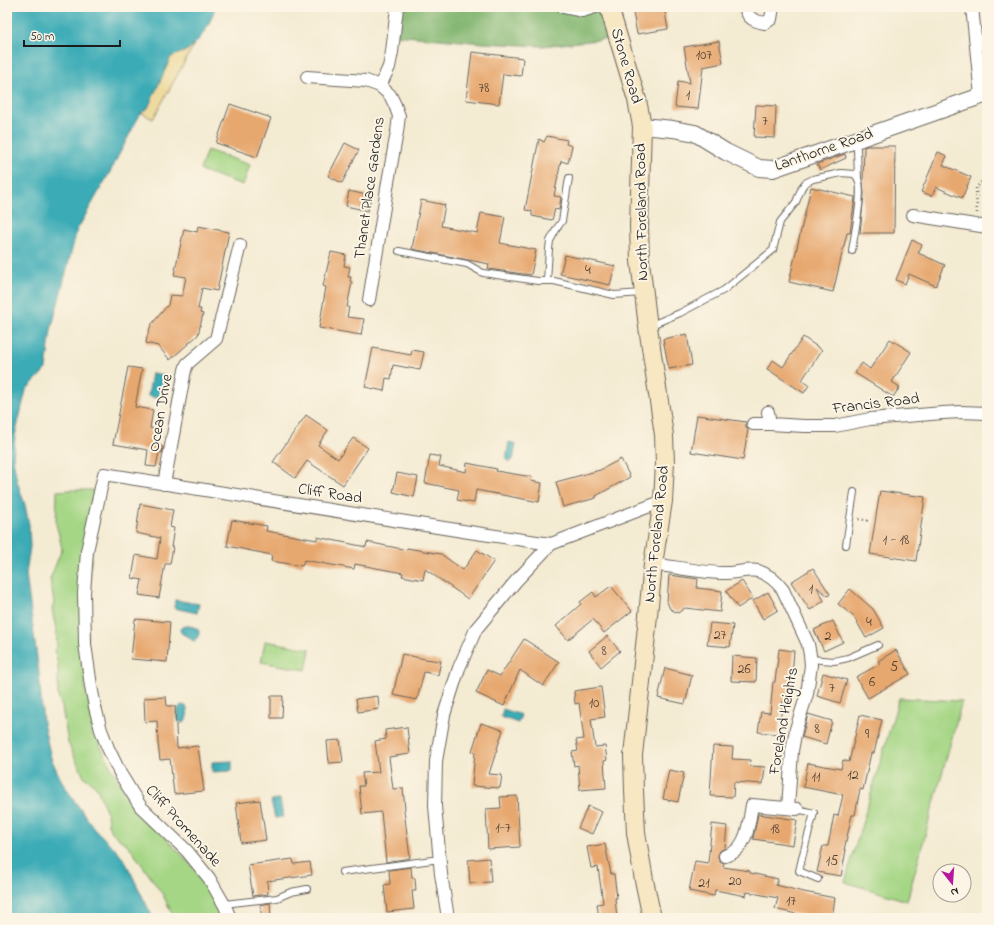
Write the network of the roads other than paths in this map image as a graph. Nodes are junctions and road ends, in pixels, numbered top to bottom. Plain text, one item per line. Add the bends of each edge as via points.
1 (397, 7) edge
2 (563, 7) edge
3 (596, 7) edge
4 (609, 7) edge
5 (745, 7) edge
6 (773, 7) edge
7 (972, 7) edge
8 (307, 77) dead end
9 (380, 86) junction
10 (984, 95) edge
11 (642, 126) junction
12 (853, 141) junction
13 (569, 178) dead end
14 (858, 179) junction
15 (913, 215) dead end
16 (983, 226) edge
17 (240, 245) dead end
18 (399, 251) dead end
19 (852, 251) dead end
20 (547, 280) junction
21 (643, 293) junction
22 (369, 300) dead end
23 (648, 327) junction
24 (987, 413) edge
25 (753, 424) dead end
26 (104, 474) joint
27 (164, 484) junction
28 (854, 492) dead end
29 (663, 501) junction
30 (552, 544) junction
31 (846, 545) dead end
32 (653, 564) junction
33 (878, 645) dead end
34 (810, 659) junction
35 (792, 808) junction
36 (725, 856) dead end
37 (440, 860) junction
38 (342, 872) dead end
39 (818, 879) dead end
40 (307, 889) dead end
41 (224, 904) junction
42 (230, 918) edge
43 (448, 918) edge
44 (652, 918) edge

1 - 9 street via 390,67
2 - 3 street via 582,11
4 - 11 main road, Stone Road via 638,100
5 - 6 street via 755,22 765,24 771,19
7 - 10 street
8 - 9 street via 366,81
9 - 22 street, Thanet Place Gardens via 390,95 398,116
10 - 12 street, Lanthorne Road
11 - 12 street, Lanthorne Road via 695,132 726,152 759,168 773,169
11 - 21 main road, North Foreland Road via 639,226
12 - 14 lane via 857,148
13 - 20 lane via 562,221 548,249
14 - 19 lane via 860,190
14 - 23 lane via 854,174 841,173 805,183 796,202 780,222 773,250 724,290
15 - 16 street
17 - 27 street, Ocean Drive via 216,339 187,364 185,370
18 - 20 lane via 467,264 482,273
20 - 21 lane via 614,295
21 - 23 main road, North Foreland Road
23 - 29 main road, North Foreland Road via 664,435
24 - 25 street, Francis Road via 961,412 870,419 835,426 804,426 769,418
26 - 27 street, Cliff Road
26 - 41 street, Cliff Promenade via 87,551 84,593 85,644 101,730 121,775 141,807 187,851 209,878
27 - 30 street, Cliff Road
28 - 31 lane
29 - 30 street
29 - 32 main road, North Foreland Road
30 - 37 street via 516,581 476,629 459,668 444,715 436,761 435,806
32 - 34 street, Foreland Heights via 722,574 751,571 770,577 783,590 808,644
32 - 44 main road, North Foreland Road via 633,755 636,833
33 - 34 lane via 834,661
34 - 35 street, Foreland Heights via 807,694 792,751
35 - 36 street via 752,805 743,843 735,852
35 - 39 lane via 814,813 800,871
37 - 38 lane
37 - 43 street
40 - 41 lane via 277,898
41 - 42 street, Cliff Promenade

